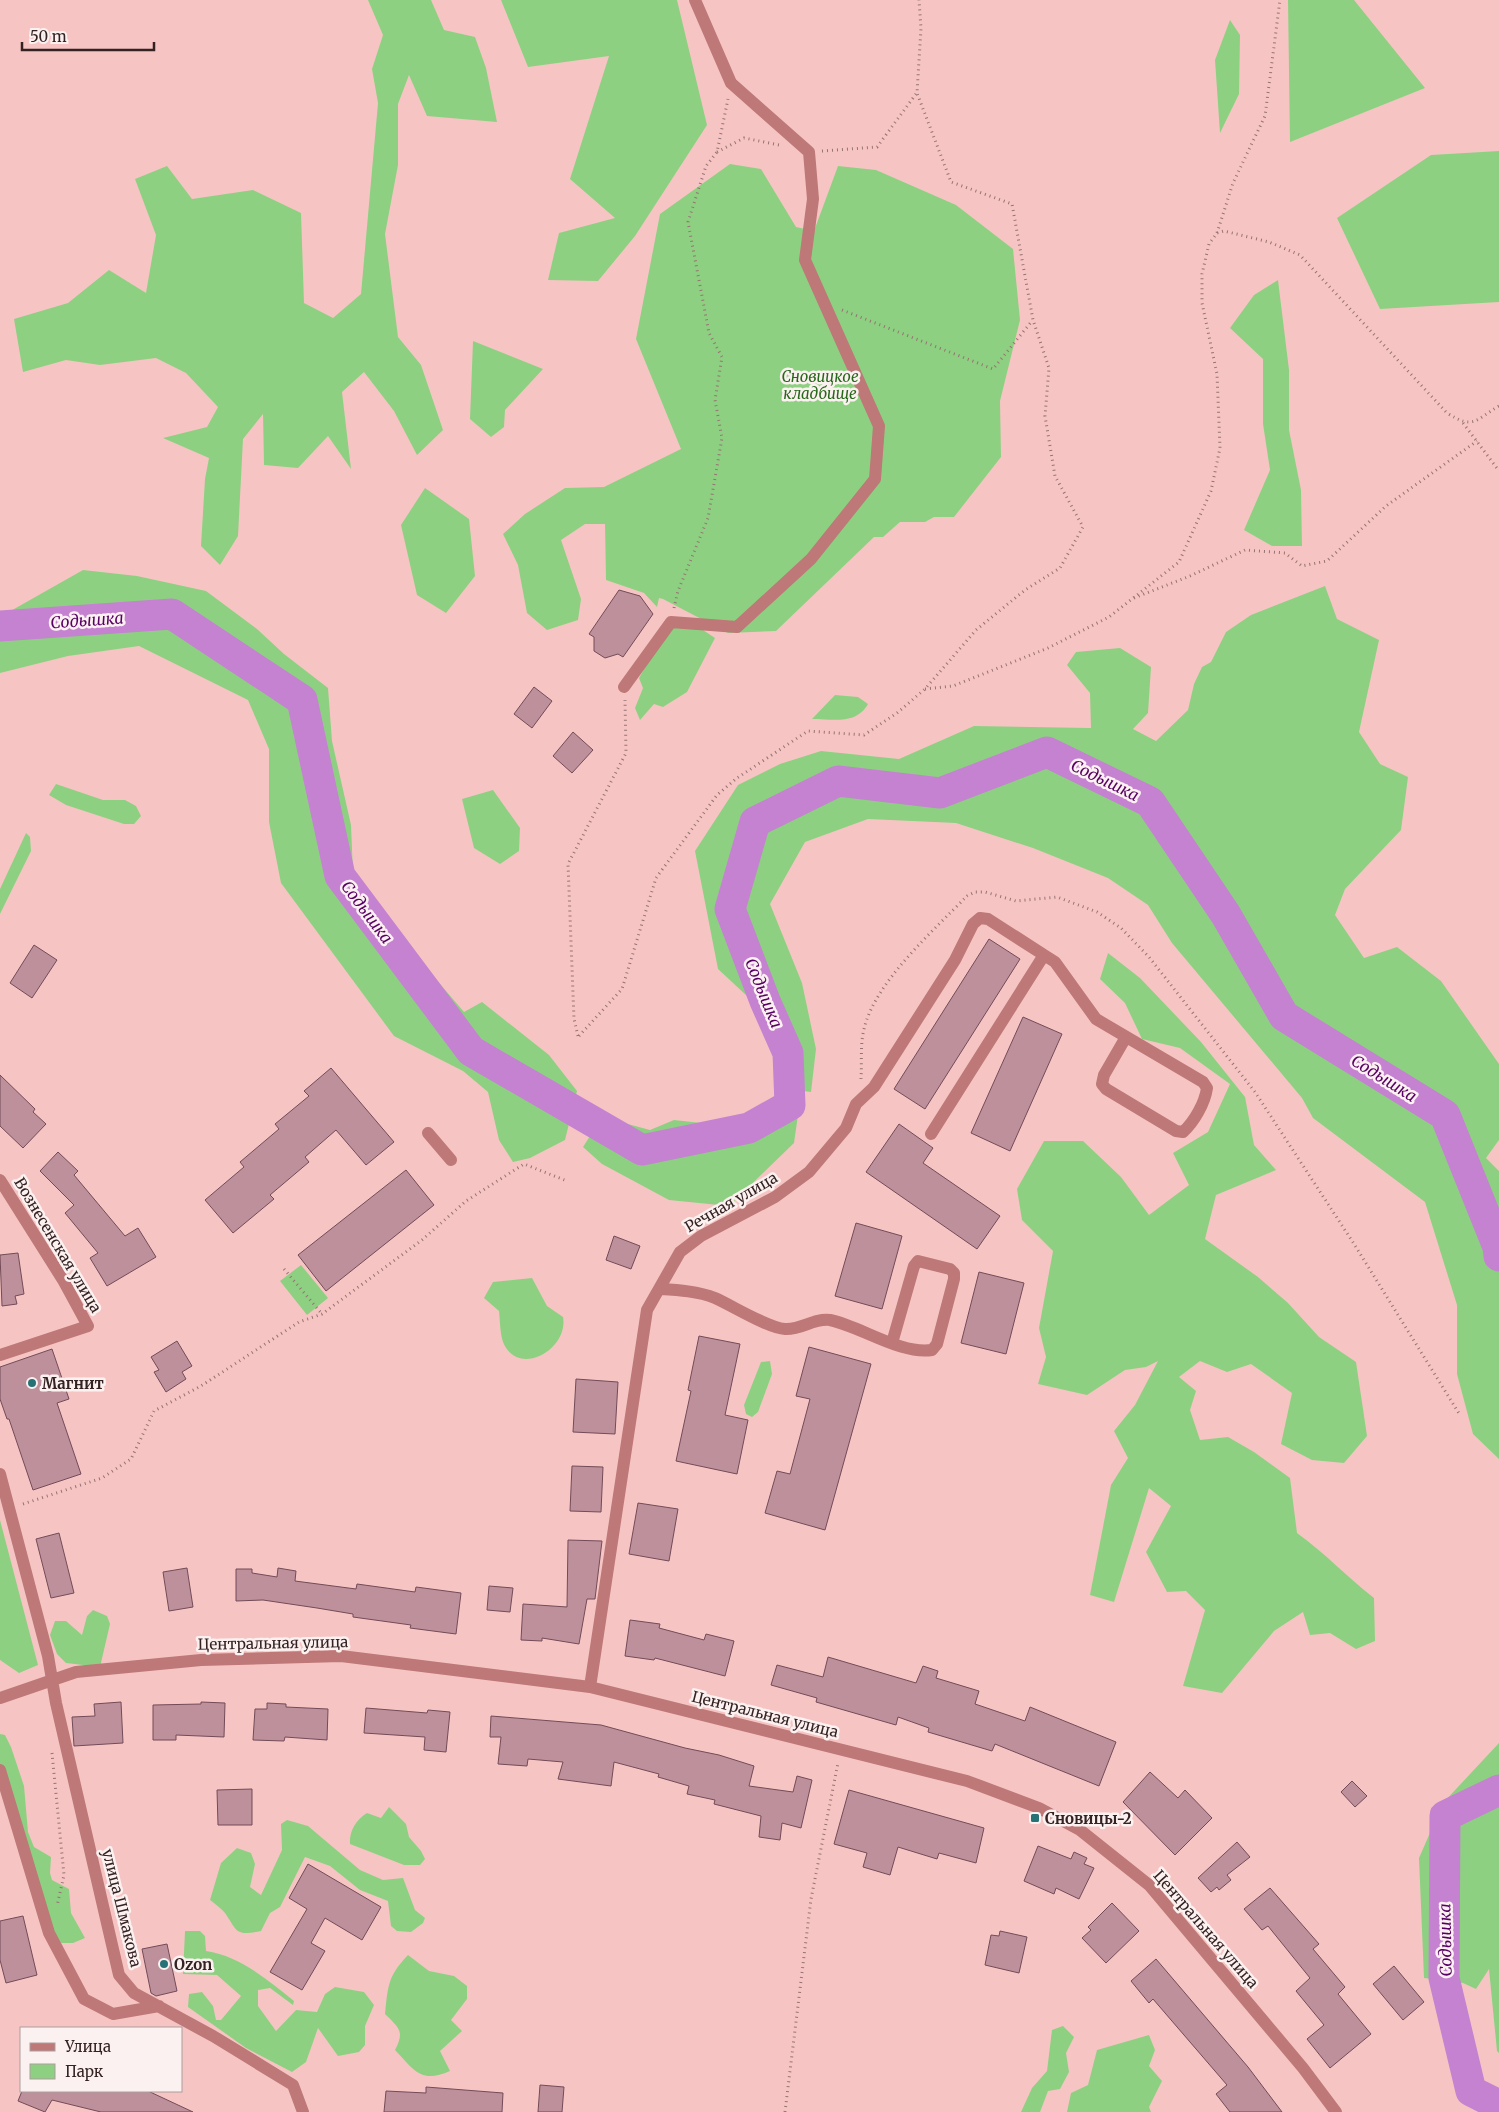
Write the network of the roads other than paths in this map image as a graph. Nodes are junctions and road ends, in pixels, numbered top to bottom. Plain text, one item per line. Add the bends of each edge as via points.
1 (695, 0) edge
2 (624, 687) road end
3 (1044, 955) junction
4 (1126, 1037) junction
5 (428, 1133) dead end
6 (931, 1134) dead end
7 (451, 1160) dead end
8 (0, 1180) edge
9 (658, 1289) junction
10 (892, 1343) junction
11 (0, 1355) edge
12 (0, 1474) edge
13 (52, 1679) junction
14 (590, 1687) junction
15 (0, 1698) edge
16 (0, 1770) edge
17 (159, 2006) junction
18 (303, 2112) edge
19 (1336, 2112) edge

1 - 2 street via 732,83 809,152 813,199 805,260 878,426 875,479 811,559 736,627 671,622
3 - 4 street via 1055,962 1096,1019
3 - 6 street
3 - 9 street, Речная улица via 988,919 980,918 973,924 955,960 874,1087 856,1104 846,1128 809,1172 775,1197 694,1241 680,1252
4 - 4 street via 1203,1082 1207,1088 1206,1096 1189,1126 1182,1132 1106,1090 1102,1084
5 - 7 street
8 - 11 street, Вознесенская улица via 88,1326
9 - 10 street via 713,1297 784,1329 799,1328 814,1320 830,1320
9 - 14 street, Речная улица via 646,1310
10 - 10 street via 932,1350 937,1344 954,1273 924,1262 914,1266
12 - 13 street, улица Шмакова
13 - 14 street, Центральная улица via 76,1672 201,1660 341,1656
13 - 15 street, Центральная улица
13 - 17 street, улица Шмакова via 119,1974 134,1993
14 - 19 street, Центральная улица via 967,1781 1039,1808 1080,1830 1149,1885
16 - 17 street via 49,1933 84,2000 113,2014
17 - 18 street, улица Шмакова via 293,2085

